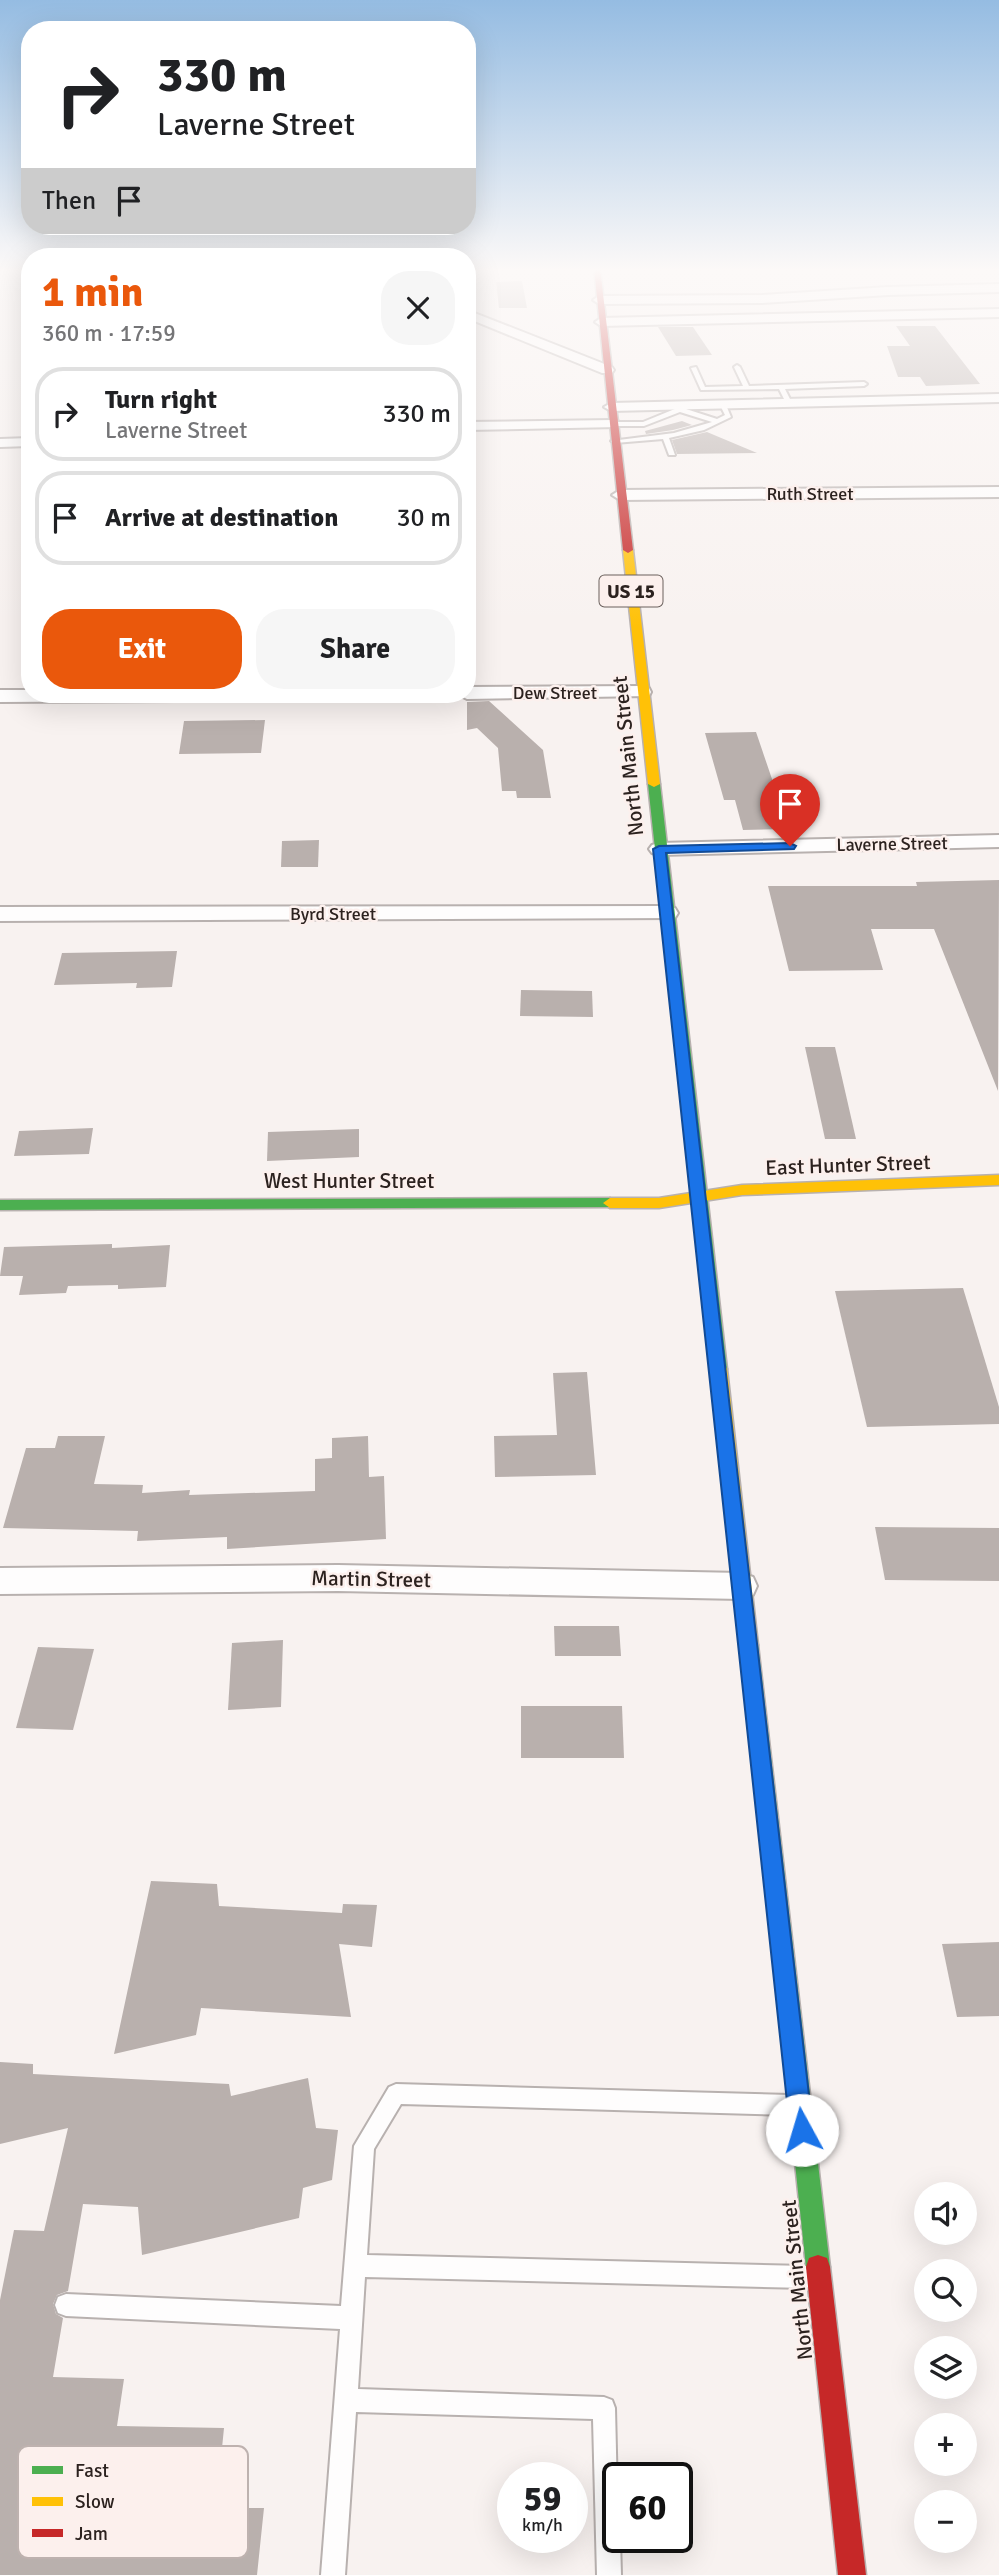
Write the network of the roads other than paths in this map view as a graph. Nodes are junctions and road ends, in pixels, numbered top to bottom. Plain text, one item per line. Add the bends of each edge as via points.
1 (609, 388) edge
2 (781, 388) edge
3 (999, 397) edge
4 (789, 403) junction
5 (723, 405) junction
6 (611, 407) junction
7 (683, 407) junction
8 (667, 414) junction
9 (719, 422) junction
10 (612, 424) junction
11 (636, 424) junction
12 (476, 426) edge
13 (706, 427) junction
14 (666, 439) junction
15 (642, 440) junction
16 (615, 441) junction
17 (21, 442) edge
18 (0, 443) edge
19 (671, 453) dead end
20 (999, 492) edge
21 (620, 495) junction
22 (642, 692) junction
23 (476, 693) edge
24 (0, 696) edge
25 (21, 696) edge
26 (999, 841) edge
27 (659, 849) junction
28 (667, 913) junction
29 (0, 914) edge
30 (999, 1180) edge
31 (698, 1197) junction
32 (0, 1205) edge
33 (0, 1581) edge
34 (741, 1586) junction
35 (799, 2105) junction
36 (355, 2266) junction
37 (818, 2277) junction
38 (66, 2305) dead end
39 (352, 2318) junction
40 (345, 2400) junction
41 (333, 2575) edge
42 (609, 2575) edge
43 (852, 2575) edge

1 - 6 main road, North Main Street / US 15
2 - 4 lane
3 - 4 street
4 - 5 street
5 - 7 street
5 - 9 lane via 729,416
6 - 7 street
6 - 10 main road, North Main Street / US 15
7 - 8 lane
7 - 9 lane
8 - 11 lane
8 - 13 lane
9 - 13 lane
10 - 11 lane
10 - 12 street
10 - 16 main road, North Main Street / US 15
11 - 15 lane
13 - 14 lane
14 - 15 lane
14 - 19 lane
15 - 16 lane
16 - 21 main road, North Main Street / US 15
17 - 18 street
20 - 21 street, Ruth Street
21 - 22 main road, North Main Street / US 15
22 - 23 street, Dew Street
22 - 27 main road, North Main Street / US 15
24 - 25 street
26 - 27 street, Laverne Street
27 - 28 main road, North Main Street / US 15
28 - 29 street, Byrd Street
28 - 31 main road, North Main Street / US 15
30 - 31 main road, East Hunter Street via 742,1190
31 - 32 main road, West Hunter Street via 659,1202
31 - 34 main road, North Main Street / US 15
33 - 34 street, Martin Street via 338,1578
34 - 35 main road, North Main Street / US 15
35 - 36 lane via 396,2094 364,2146
35 - 37 main road, North Main Street / US 15
36 - 37 lane
36 - 39 lane
37 - 43 main road, North Main Street / US 15
38 - 39 lane
39 - 40 lane
40 - 41 lane
40 - 42 lane via 604,2408

